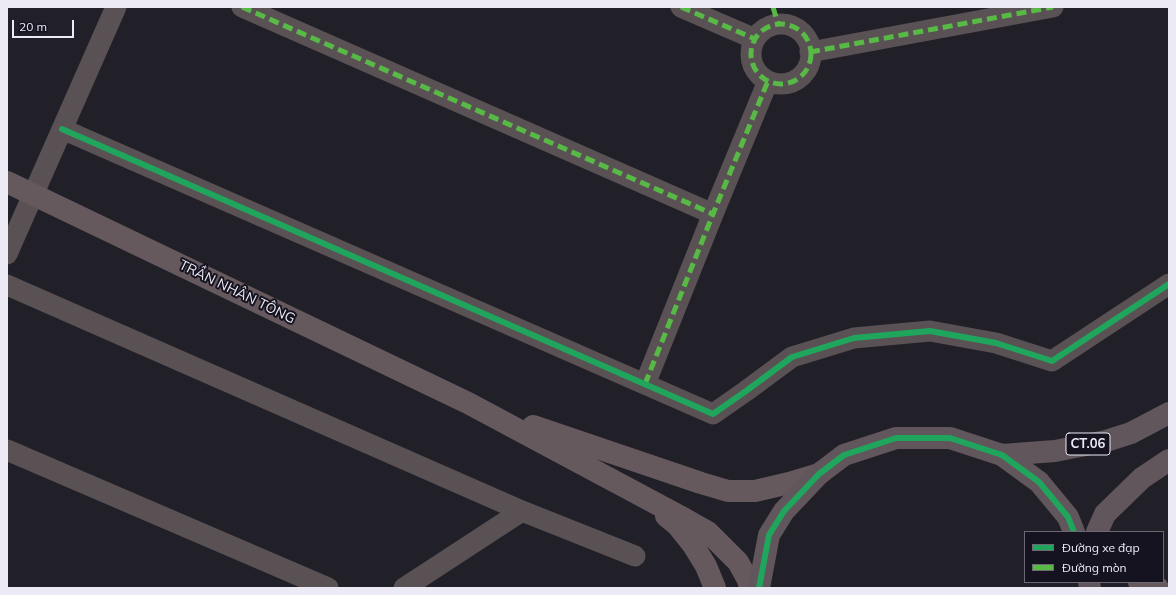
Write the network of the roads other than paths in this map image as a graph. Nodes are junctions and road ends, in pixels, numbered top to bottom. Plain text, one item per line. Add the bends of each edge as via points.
1 (116, 7) edge
2 (242, 7) edge
3 (681, 7) edge
4 (1053, 7) edge
5 (776, 16) edge
6 (755, 39) junction
7 (810, 52) junction
8 (768, 81) junction
9 (62, 129) junction
10 (7, 182) edge
11 (34, 194) junction
12 (713, 214) junction
13 (7, 254) edge
14 (1169, 284) edge
15 (7, 285) edge
16 (645, 384) junction
17 (468, 403) junction
18 (1169, 413) edge
19 (7, 450) edge
20 (1002, 455) junction
21 (1169, 460) edge
22 (819, 474) junction
23 (639, 494) junction
24 (522, 511) junction
25 (1074, 531) edge
26 (1097, 531) edge
27 (635, 556) dead end
28 (1142, 583) edge
29 (328, 588) edge
30 (404, 588) edge
31 (715, 588) edge
32 (750, 588) edge
33 (759, 588) edge
34 (1158, 588) edge

1 - 9 street
2 - 12 street
3 - 6 street
4 - 7 street
5 - 6 street
5 - 7 street via 803,35
6 - 8 street via 751,48 751,58 757,72
7 - 8 street via 805,71 798,78 778,83
8 - 12 street
9 - 11 street
9 - 16 street
10 - 11 main road, TRẦN NHÂN TÔNG
11 - 13 street
11 - 17 main road, TRẦN NHÂN TÔNG
12 - 16 street
14 - 16 street via 1052,361 996,343 930,331 854,338 792,357 713,414
15 - 24 street
17 - 22 main road via 701,484 728,491 755,491
17 - 23 main road
18 - 20 highway, CT.06 via 1131,433 1106,441 1055,451
19 - 29 street
20 - 22 highway via 950,438 896,438 844,455
20 - 25 highway via 1039,482 1068,517
21 - 26 highway via 1142,478 1105,514
22 - 33 highway via 784,511 769,535
23 - 31 main road via 676,525 693,545 706,566
23 - 32 main road via 708,532 738,562
24 - 27 street
24 - 30 street
28 - 34 main road

